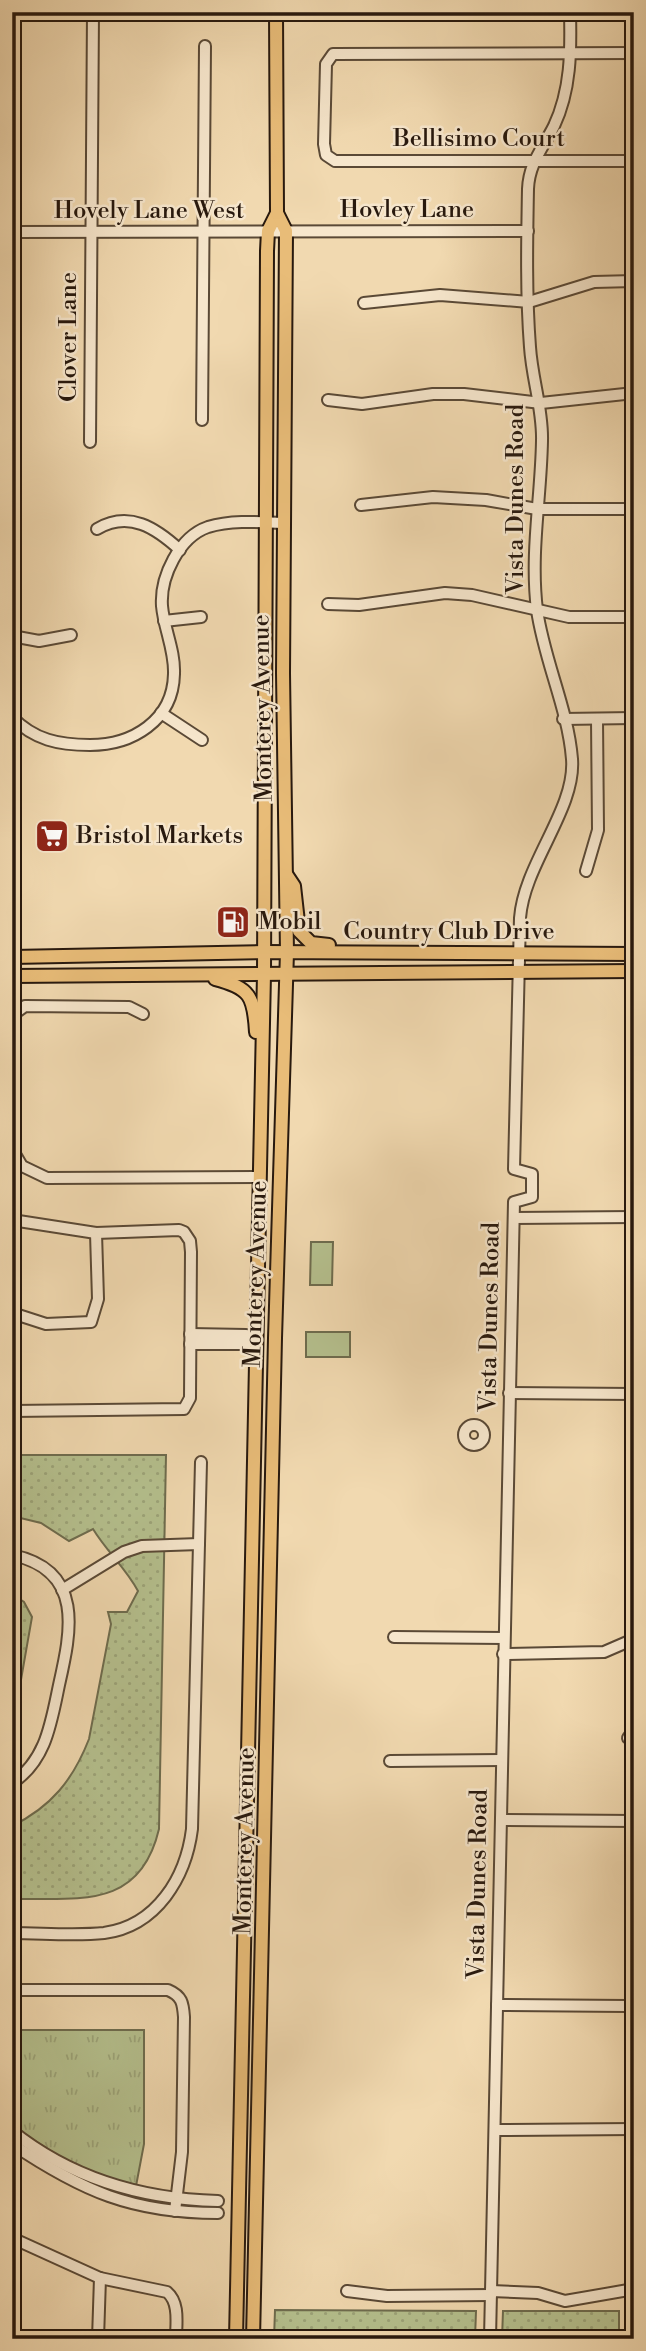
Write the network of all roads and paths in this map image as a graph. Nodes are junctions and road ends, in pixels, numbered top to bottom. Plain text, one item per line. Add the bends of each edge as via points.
1 (93, 12) edge
2 (276, 12) edge
3 (570, 12) edge
4 (205, 46) dead end
5 (571, 52) junction
6 (634, 52) edge
7 (534, 160) junction
8 (634, 161) edge
9 (277, 213) junction
10 (205, 231) junction
11 (268, 231) junction
12 (286, 231) junction
13 (528, 231) junction
14 (12, 232) edge
15 (90, 232) junction
16 (634, 281) edge
17 (529, 302) junction
18 (364, 303) dead end
19 (634, 393) edge
20 (328, 400) dead end
21 (541, 403) junction
22 (202, 420) dead end
23 (90, 442) dead end
24 (361, 505) dead end
25 (537, 509) junction
26 (634, 509) edge
27 (265, 522) junction
28 (283, 523) junction
29 (97, 529) dead end
30 (180, 550) junction
31 (327, 604) dead end
32 (537, 611) junction
33 (201, 617) dead end
34 (634, 617) edge
35 (164, 621) junction
36 (71, 635) dead end
37 (12, 636) edge
38 (161, 713) junction
39 (12, 717) edge
40 (634, 718) edge
41 (563, 719) junction
42 (597, 719) junction
43 (202, 740) dead end
44 (586, 871) dead end
45 (286, 874) junction
46 (264, 952) junction
47 (287, 952) junction
48 (380, 953) junction
49 (634, 954) edge
50 (521, 955) junction
51 (12, 957) edge
52 (520, 971) junction
53 (634, 971) edge
54 (264, 974) junction
55 (286, 974) junction
56 (198, 975) junction
57 (12, 976) edge
58 (143, 1014) dead end
59 (12, 1021) edge
60 (262, 1073) junction
61 (12, 1149) edge
62 (260, 1177) junction
63 (514, 1217) junction
64 (634, 1217) edge
65 (12, 1220) edge
66 (96, 1233) junction
67 (12, 1313) edge
68 (190, 1339) junction
69 (256, 1339) junction
70 (509, 1393) junction
71 (634, 1394) edge
72 (12, 1411) edge
73 (273, 1412) junction
74 (484, 1436) dead end
75 (508, 1437) junction
76 (201, 1462) dead end
77 (199, 1544) junction
78 (12, 1555) edge
79 (62, 1590) junction
80 (394, 1637) dead end
81 (504, 1638) junction
82 (634, 1639) edge
83 (503, 1654) junction
84 (501, 1760) junction
85 (390, 1762) dead end
86 (12, 1783) edge
87 (500, 1820) junction
88 (634, 1821) edge
89 (245, 1888) junction
90 (12, 1933) edge
91 (263, 1958) junction
92 (12, 1990) edge
93 (497, 2005) junction
94 (627, 2006) dead end
95 (634, 2129) edge
96 (495, 2130) junction
97 (12, 2131) edge
98 (16, 2146) edge
99 (176, 2206) junction
100 (218, 2207) dead end
101 (12, 2238) edge
102 (100, 2278) junction
103 (634, 2289) edge
104 (348, 2291) dead end
105 (491, 2293) junction
106 (98, 2339) edge
107 (176, 2339) edge
108 (236, 2339) edge
109 (253, 2339) edge
110 (490, 2339) edge

1 - 15 street, Clover Lane
2 - 9 main road, Monterey Avenue
3 - 5 street, Vista Dunes Road
4 - 10 street
5 - 6 street
5 - 7 street, Vista Dunes Road via 560,111
5 - 7 street, Bellisimo Court via 349,53 333,54 326,64 326,155 335,161
7 - 8 street, Bellisimo Court
7 - 13 street, Vista Dunes Road via 528,177
9 - 11 main road, Monterey Avenue
9 - 12 main road, Monterey Avenue
10 - 11 street, Hovely Lane West
10 - 15 street, Hovely Lane West
10 - 22 street
11 - 12 street, Hovely Lane West
11 - 27 main road, Monterey Avenue
12 - 13 street, Hovley Lane
12 - 28 main road, Monterey Avenue
13 - 17 street, Vista Dunes Road
14 - 15 street, Hovely Lane West
15 - 23 street, Clover Lane
16 - 17 street via 594,282
17 - 18 street via 440,295
17 - 21 street, Vista Dunes Road via 530,348
19 - 21 street
20 - 21 street via 362,404 464,394
21 - 25 street, Vista Dunes Road
24 - 25 street via 446,497
25 - 26 street
25 - 32 street, Vista Dunes Road
27 - 28 street
27 - 30 street via 206,528
27 - 46 main road, Monterey Avenue
28 - 45 main road, Monterey Avenue
29 - 30 street via 110,521 145,523
30 - 35 street via 165,581
31 - 32 street via 359,605 444,593
32 - 34 street via 569,617
32 - 41 street, Vista Dunes Road
33 - 35 street
35 - 38 street via 174,676
36 - 37 street via 38,641
38 - 39 street via 138,735 116,744 54,743 23,728
38 - 43 street
40 - 42 street
41 - 42 street
41 - 50 street, Vista Dunes Road via 572,760 569,790 521,897
42 - 44 street via 598,830
45 - 47 main road, Monterey Avenue
45 - 48 main road via 294,886 296,925 302,936 316,945 365,946
46 - 47 main road, Country Club Drive
46 - 51 main road, Country Club Drive
46 - 54 main road, Monterey Avenue
47 - 48 main road, Country Club Drive
47 - 55 main road, Monterey Avenue
48 - 50 main road, Country Club Drive
49 - 50 main road, Country Club Drive
50 - 52 street, Vista Dunes Road
52 - 53 main road, Country Club Drive
52 - 55 main road, Country Club Drive
52 - 63 street, Vista Dunes Road via 514,1168 531,1174 534,1186 532,1197 514,1202
54 - 55 main road, Country Club Drive
54 - 56 main road, Country Club Drive
54 - 60 main road, Monterey Avenue
55 - 73 main road, Monterey Avenue
56 - 57 main road, Country Club Drive
56 - 60 main road via 235,984 248,993
58 - 59 street via 129,1007 25,1006
60 - 62 main road, Monterey Avenue
61 - 62 street via 22,1166 47,1178
62 - 69 main road, Monterey Avenue
63 - 64 street
63 - 70 street, Vista Dunes Road
65 - 66 street
66 - 67 street via 97,1299 92,1322 46,1324
66 - 68 street via 184,1231 190,1241
68 - 69 street via 246,1344
68 - 72 street via 190,1398 184,1409
69 - 73 main road via 266,1352 265,1388
69 - 89 main road, Monterey Avenue
70 - 71 street
70 - 75 street, Vista Dunes Road
73 - 91 main road, Monterey Avenue
74 - 75 street
75 - 81 street, Vista Dunes Road
76 - 77 street
77 - 79 street via 142,1546 124,1552
77 - 90 street via 192,1829 184,1868 168,1896 127,1926 105,1933
78 - 79 street via 40,1565
79 - 86 street via 71,1622 51,1723 42,1753 25,1775
80 - 81 street
81 - 83 street, Vista Dunes Road
82 - 83 street via 604,1652
83 - 84 street, Vista Dunes Road
84 - 85 street
84 - 87 street, Vista Dunes Road
87 - 88 street
87 - 93 street, Vista Dunes Road
89 - 91 main road via 249,1938
89 - 108 main road, Monterey Avenue
91 - 109 main road, Monterey Avenue
92 - 99 street via 168,1990 178,1995 183,2003 183,2047 182,2152
93 - 94 street
93 - 96 street, Vista Dunes Road
95 - 96 street
96 - 105 street, Vista Dunes Road
97 - 98 street
98 - 99 street via 77,2185 112,2198
99 - 100 street
101 - 102 street
102 - 106 street
102 - 107 street via 167,2292 176,2312
103 - 105 street via 565,2301 538,2293
104 - 105 street via 387,2296
105 - 110 street, Vista Dunes Road

